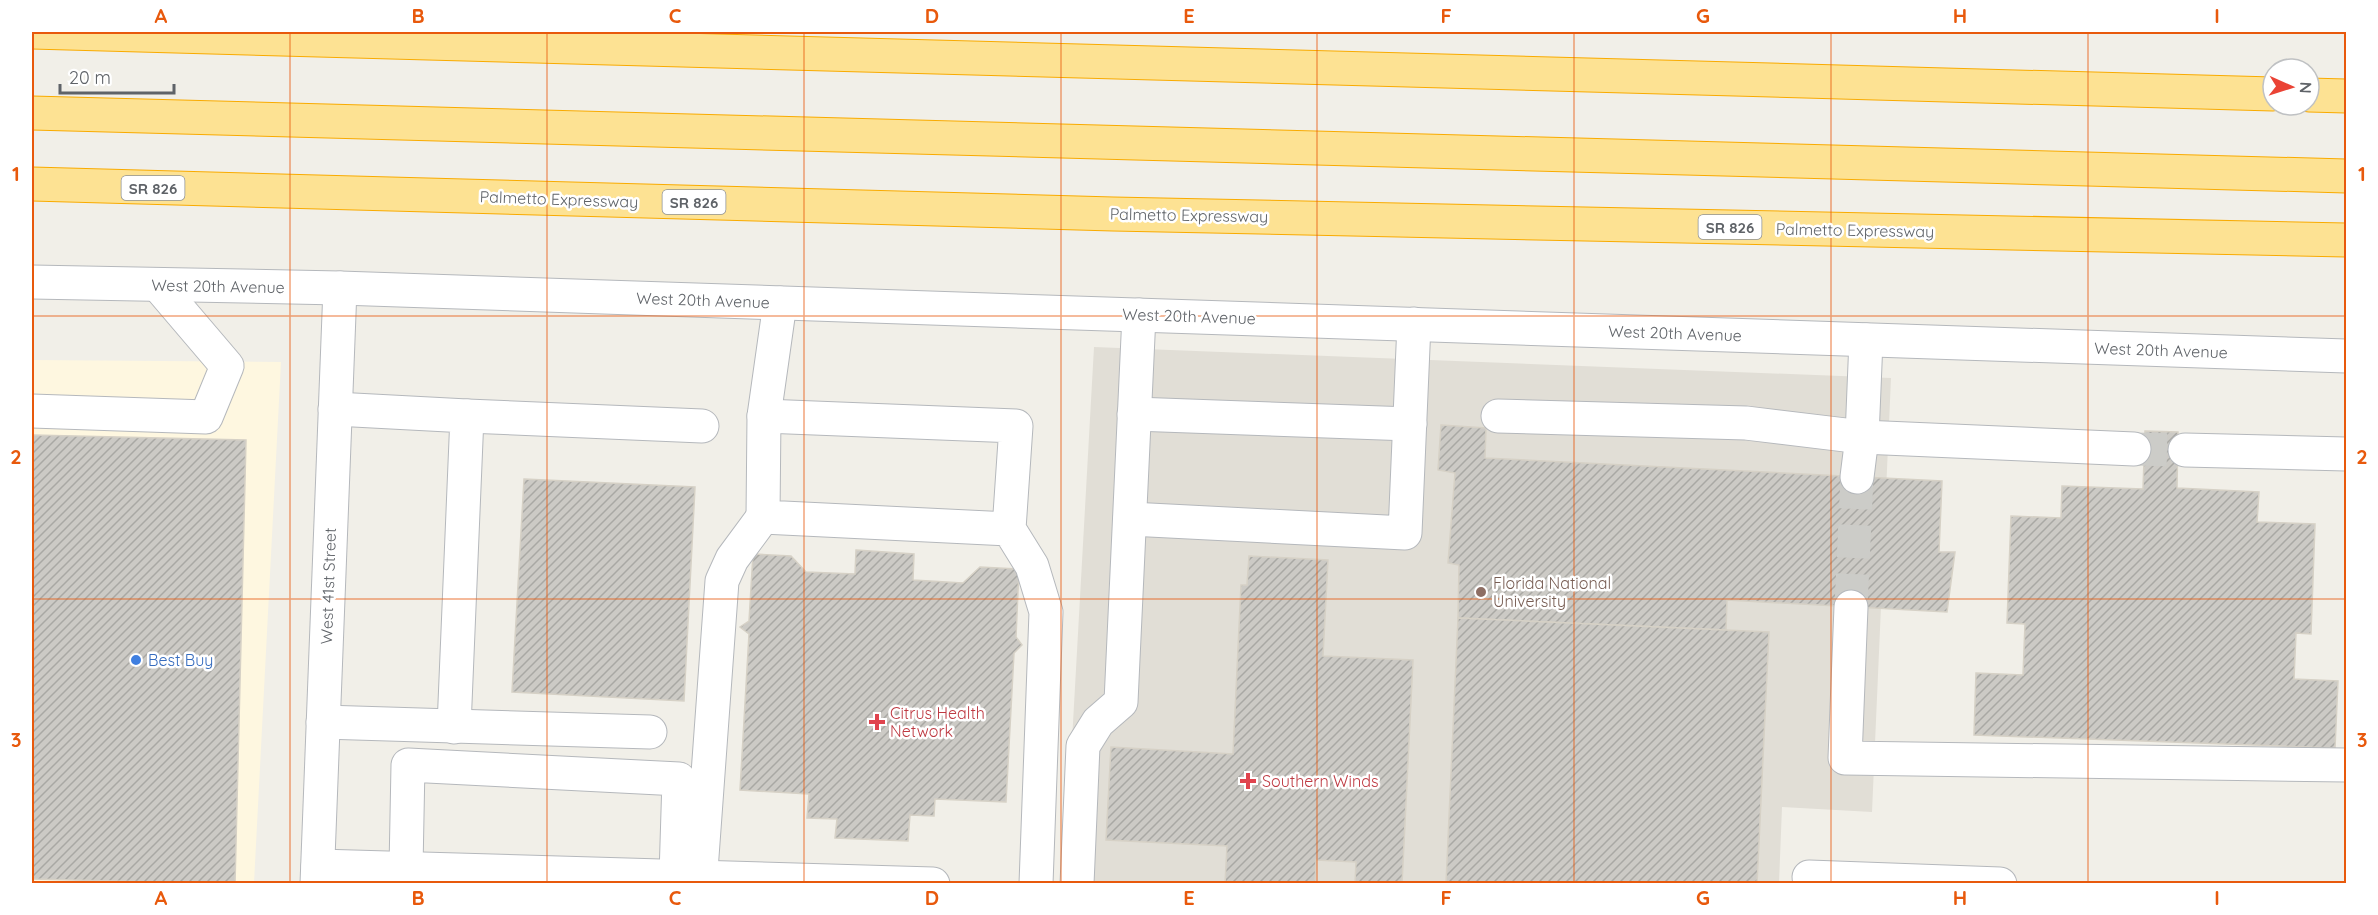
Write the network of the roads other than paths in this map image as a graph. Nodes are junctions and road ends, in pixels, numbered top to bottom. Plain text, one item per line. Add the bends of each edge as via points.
1 (32, 32) edge
2 (2261, 94) edge
3 (2321, 95) edge
4 (2346, 96) edge
5 (32, 113) edge
6 (2346, 176) edge
7 (32, 184) edge
8 (2346, 240) edge
9 (32, 282) edge
10 (158, 285) junction
11 (340, 288) junction
12 (780, 303) junction
13 (1138, 315) junction
14 (1414, 324) junction
15 (1866, 340) junction
16 (2346, 356) edge
17 (335, 409) junction
18 (32, 411) edge
19 (1134, 414) junction
20 (467, 416) junction
21 (764, 416) junction
22 (1498, 416) dead end
23 (1410, 424) junction
24 (702, 426) dead end
25 (1862, 437) junction
26 (2134, 449) tunnel mouth
27 (2185, 450) tunnel mouth
28 (2346, 454) edge
29 (1857, 477) tunnel mouth
30 (763, 517) junction
31 (1130, 519) junction
32 (1009, 529) junction
33 (1851, 607) tunnel mouth
34 (323, 722) junction
35 (453, 727) junction
36 (650, 732) dead end
37 (2346, 765) edge
38 (406, 868) junction
39 (317, 875) edge
40 (1809, 877) dead end
41 (692, 879) edge
42 (933, 884) edge
43 (1036, 884) edge
44 (1077, 884) edge
45 (2000, 884) edge

1 - 2 highway
3 - 4 highway
5 - 6 highway
7 - 8 highway, Palmetto Expressway / SR 826 via 1137,214
9 - 10 street, West 20th Avenue
10 - 11 street, West 20th Avenue
10 - 18 street via 227,366 206,417
11 - 12 street, West 20th Avenue
11 - 17 street, West 41st Street
12 - 13 street, West 20th Avenue
12 - 21 street
13 - 14 street, West 20th Avenue
13 - 19 street
14 - 15 street, West 20th Avenue
14 - 23 street
15 - 16 street, West 20th Avenue
15 - 25 street
17 - 20 street
17 - 34 street, West 41st Street
19 - 23 street
19 - 31 street
20 - 24 street
20 - 35 street
21 - 30 street
21 - 32 street via 1016,426
22 - 25 street via 1746,423
23 - 31 street via 1405,533
25 - 26 street
25 - 29 street
27 - 28 street
30 - 32 street
30 - 41 street via 732,559 722,581
31 - 44 street via 1121,702 1098,722 1083,746
32 - 43 street via 1032,566 1046,612
33 - 37 street via 1845,758
34 - 35 street
34 - 39 street, West 41st Street
35 - 36 street
38 - 39 street
38 - 41 street
38 - 41 street via 408,765 679,779
40 - 45 street
41 - 42 street

